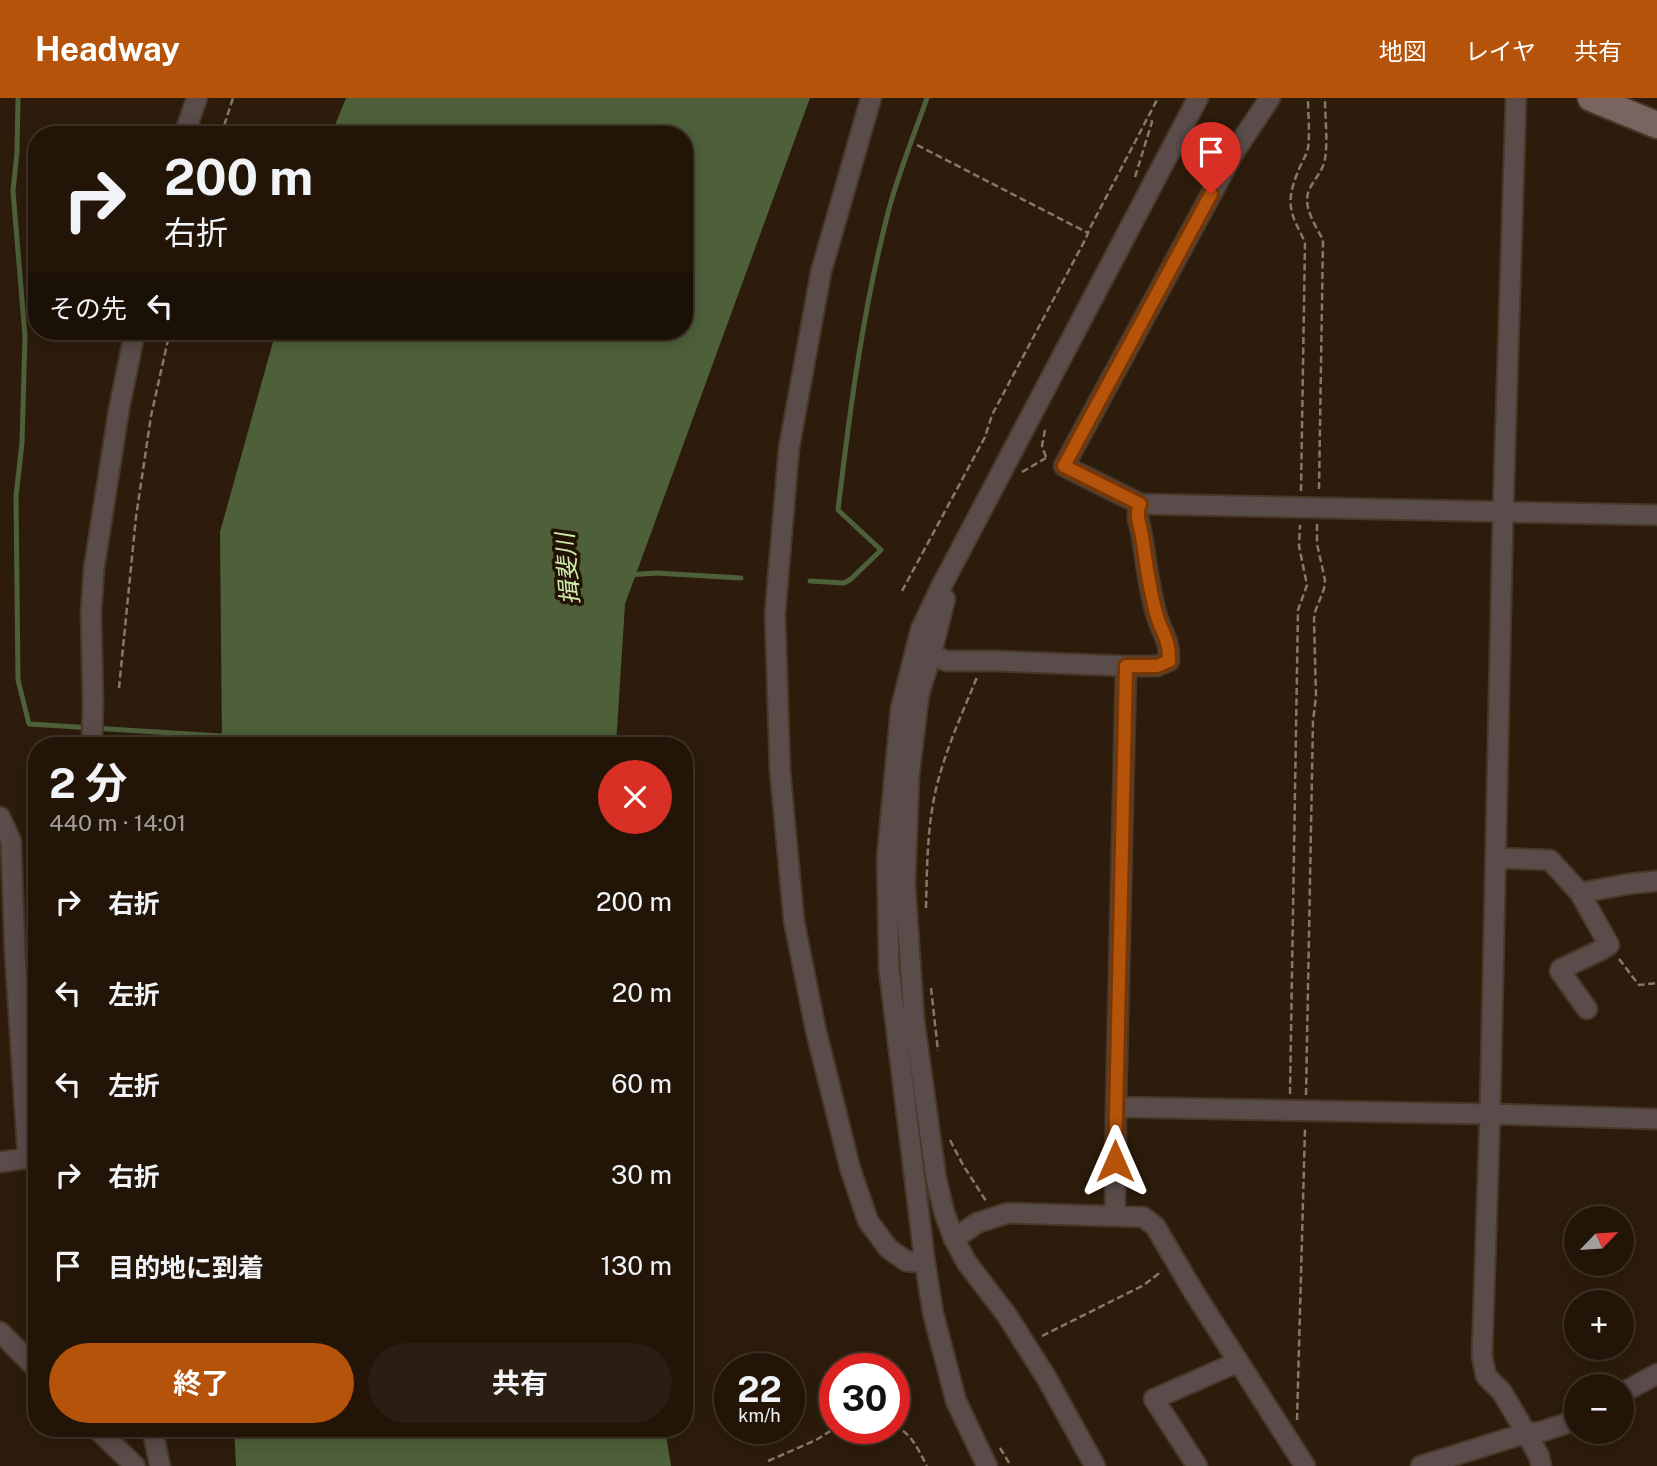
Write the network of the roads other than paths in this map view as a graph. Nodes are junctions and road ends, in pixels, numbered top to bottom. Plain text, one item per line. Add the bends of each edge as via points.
1 (197, 98) edge
2 (871, 98) edge
3 (1198, 98) edge
4 (1270, 98) edge
5 (1516, 98) edge
6 (1591, 98) edge
7 (1657, 125) edge
8 (187, 126) edge
9 (133, 340) edge
10 (1140, 504) junction
11 (1503, 513) junction
12 (1657, 515) edge
13 (940, 589) junction
14 (931, 655) junction
15 (1126, 666) junction
16 (92, 737) edge
17 (0, 817) edge
18 (1496, 858) junction
19 (1657, 881) edge
20 (1580, 893) junction
21 (1587, 1009) dead end
22 (1116, 1107) junction
23 (1490, 1114) junction
24 (1657, 1119) edge
25 (0, 1162) edge
26 (1115, 1215) junction
27 (954, 1239) junction
28 (925, 1264) junction
29 (0, 1332) edge
30 (28, 1360) edge
31 (1238, 1362) junction
32 (1657, 1374) edge
33 (1634, 1386) edge
34 (1564, 1424) edge
35 (1526, 1433) junction
36 (105, 1437) edge
37 (154, 1437) edge
38 (1301, 1458) edge
39 (135, 1466) edge
40 (160, 1466) edge
41 (987, 1466) edge
42 (1095, 1466) edge
43 (1197, 1466) edge
44 (1421, 1466) edge
45 (1541, 1466) edge

1 - 8 street
2 - 28 street via 821,272 789,448 775,614 780,771 794,921 850,1168 868,1221 888,1248 906,1261
3 - 13 street
4 - 10 street via 1234,152 1064,466
5 - 11 street
6 - 7 street
9 - 16 street via 94,568
10 - 11 street
10 - 15 street via 1137,511 1147,579 1170,646 1169,661 1157,666
11 - 12 street
11 - 18 street
13 - 14 street via 945,597
13 - 28 street via 921,629 901,709 887,856 889,969
14 - 15 street via 947,661
14 - 27 street via 919,694 909,775 905,884 914,1019 936,1178
15 - 22 street
17 - 25 street via 11,841 28,1158
18 - 20 street via 1550,860
18 - 23 street
19 - 20 street
20 - 21 street via 1609,945 1560,971
22 - 23 street
22 - 26 street
23 - 24 street
23 - 35 street via 1482,1356 1486,1376 1502,1392
26 - 27 street via 1008,1213 977,1223
26 - 31 street via 1143,1216 1155,1226
27 - 42 street via 1046,1377
28 - 41 street via 956,1401
29 - 30 street
31 - 38 street
31 - 43 street via 1154,1399
32 - 33 street
34 - 35 street
35 - 44 street
35 - 45 street
36 - 39 street
37 - 40 street

